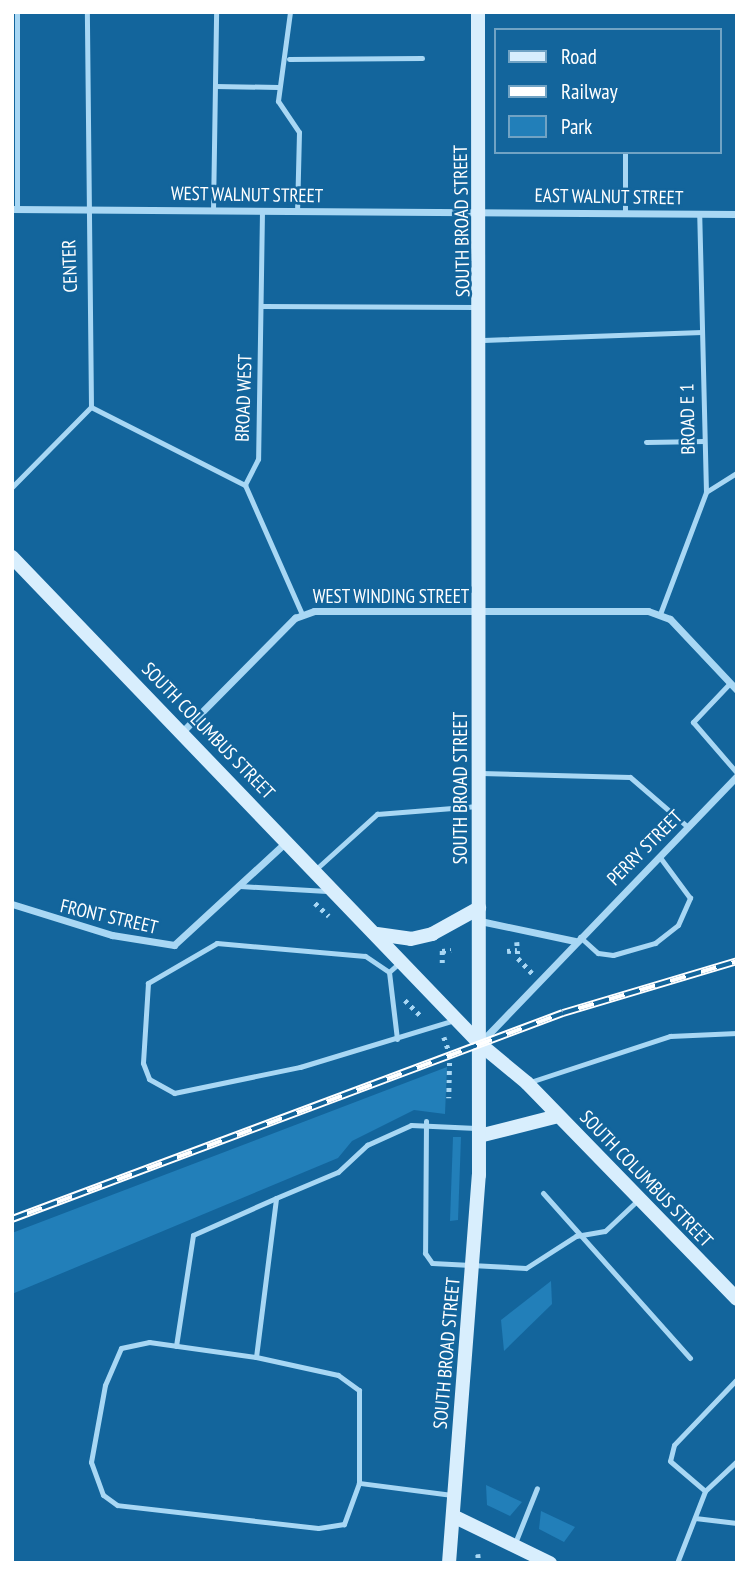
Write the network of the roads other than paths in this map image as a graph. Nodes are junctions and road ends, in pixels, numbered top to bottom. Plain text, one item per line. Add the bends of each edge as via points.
1 (17, 12) edge
2 (87, 12) edge
3 (216, 12) edge
4 (290, 12) edge
5 (478, 12) edge
6 (15, 41) edge
7 (422, 58) dead end
8 (289, 59) junction
9 (215, 86) junction
10 (278, 87) junction
11 (625, 154) edge
12 (85, 208) junction
13 (14, 209) edge
14 (213, 211) junction
15 (262, 211) junction
16 (481, 211) junction
17 (297, 212) junction
18 (625, 214) junction
19 (737, 214) edge
20 (699, 215) junction
21 (263, 306) junction
22 (482, 307) junction
23 (702, 332) junction
24 (483, 340) junction
25 (91, 407) junction
26 (704, 441) junction
27 (646, 442) dead end
28 (737, 473) edge
29 (246, 485) junction
30 (12, 487) edge
31 (706, 492) junction
32 (12, 557) edge
33 (481, 612) junction
34 (302, 614) junction
35 (660, 614) junction
36 (730, 683) junction
37 (737, 690) edge
38 (182, 732) junction
39 (481, 773) junction
40 (737, 775) edge
41 (480, 806) junction
42 (688, 827) junction
43 (287, 842) junction
44 (659, 856) junction
45 (315, 870) junction
46 (240, 886) junction
47 (335, 891) junction
48 (12, 904) edge
49 (479, 914) junction
50 (375, 934) junction
51 (577, 939) junction
52 (401, 961) junction
53 (389, 972) junction
54 (458, 1019) junction
55 (737, 1033) edge
56 (397, 1039) junction
57 (480, 1044) junction
58 (527, 1083) junction
59 (558, 1116) junction
60 (426, 1121) junction
61 (479, 1132) junction
62 (543, 1193) dead end
63 (276, 1198) junction
64 (639, 1199) junction
65 (576, 1237) junction
66 (474, 1266) junction
67 (737, 1299) edge
68 (176, 1346) junction
69 (256, 1357) junction
70 (690, 1359) dead end
71 (737, 1379) edge
72 (737, 1461) edge
73 (359, 1483) junction
74 (537, 1488) dead end
75 (705, 1491) junction
76 (455, 1494) junction
77 (453, 1516) junction
78 (695, 1518) junction
79 (737, 1523) edge
80 (513, 1546) junction
81 (449, 1563) edge
82 (550, 1563) edge
83 (677, 1563) edge

1 - 6 lane
2 - 12 lane, CENTER
3 - 9 lane
4 - 8 lane
5 - 16 main road, SOUTH BROAD STREET
6 - 13 lane
7 - 8 lane
8 - 10 lane
9 - 10 lane
9 - 14 lane
10 - 17 lane via 278,101 299,132
11 - 18 lane
12 - 13 street, WEST WALNUT STREET
12 - 14 street, WEST WALNUT STREET
12 - 25 lane, CENTER
14 - 15 street, WEST WALNUT STREET
15 - 17 street, WEST WALNUT STREET
15 - 21 lane, BROAD WEST
16 - 17 street, WEST WALNUT STREET
16 - 18 street, EAST WALNUT STREET
16 - 22 main road, SOUTH BROAD STREET
18 - 20 street, EAST WALNUT STREET
19 - 20 street, EAST WALNUT STREET
20 - 23 lane, BROAD E 1
21 - 22 lane
21 - 29 lane, BROAD WEST via 258,459
22 - 24 main road, SOUTH BROAD STREET
23 - 24 lane
23 - 26 lane, BROAD E 1
24 - 33 main road, SOUTH BROAD STREET
25 - 29 lane
25 - 30 lane
26 - 27 lane
26 - 31 lane, BROAD E 1
28 - 31 lane
29 - 34 lane
31 - 35 lane, BROAD E 1
32 - 38 main road, SOUTH COLUMBUS STREET
33 - 34 street, WEST WINDING STREET
33 - 35 street, WEST WINDING STREET
33 - 39 main road, SOUTH BROAD STREET
34 - 38 street, WEST WINDING STREET
35 - 36 street
36 - 37 street
36 - 40 lane via 693,722
38 - 43 main road, SOUTH COLUMBUS STREET
39 - 41 main road, SOUTH BROAD STREET
39 - 42 lane via 631,777
40 - 42 street, PERRY STREET
41 - 45 lane via 377,814
41 - 49 main road, SOUTH BROAD STREET
42 - 44 street, PERRY STREET
43 - 45 main road, SOUTH COLUMBUS STREET
43 - 46 street, FRONT STREET
44 - 51 street, PERRY STREET
44 - 51 lane via 690,898 678,925 655,943 613,955 598,953
45 - 47 main road, SOUTH COLUMBUS STREET
46 - 47 lane
46 - 48 street, FRONT STREET via 174,945 112,936
47 - 50 main road, SOUTH COLUMBUS STREET
49 - 50 main road via 411,939
49 - 51 street
49 - 57 main road, SOUTH BROAD STREET
50 - 52 main road, SOUTH COLUMBUS STREET
51 - 57 street, PERRY STREET
52 - 53 lane
52 - 54 main road, SOUTH COLUMBUS STREET
53 - 56 lane
53 - 56 lane via 365,956 217,943 148,983 143,1063 149,1079 174,1093 300,1067
54 - 56 lane
54 - 57 main road, SOUTH COLUMBUS STREET
55 - 58 lane via 670,1036
57 - 58 main road, SOUTH COLUMBUS STREET
57 - 61 main road, SOUTH BROAD STREET
58 - 59 main road, SOUTH COLUMBUS STREET
59 - 61 main road, SOUTH COLUMBUS STREET
59 - 64 main road, SOUTH COLUMBUS STREET
60 - 61 lane
60 - 63 lane via 367,1145 338,1172
60 - 66 lane via 426,1259
61 - 66 main road, SOUTH BROAD STREET
62 - 65 lane
63 - 68 lane via 193,1235
63 - 69 lane
64 - 65 lane via 605,1231
64 - 67 main road, SOUTH COLUMBUS STREET
65 - 66 lane via 526,1268
65 - 70 lane
66 - 76 main road, SOUTH BROAD STREET
68 - 69 lane
68 - 73 lane via 132,1343 113,1357 91,1462 103,1495 131,1508 333,1528 344,1524
69 - 73 lane via 338,1375 359,1390
71 - 75 lane via 674,1445 670,1461
72 - 75 lane
73 - 76 lane
74 - 80 lane
75 - 78 lane
76 - 77 main road, SOUTH BROAD STREET
77 - 80 main road
77 - 81 main road, SOUTH BROAD STREET
78 - 79 lane
78 - 83 lane
80 - 82 main road

